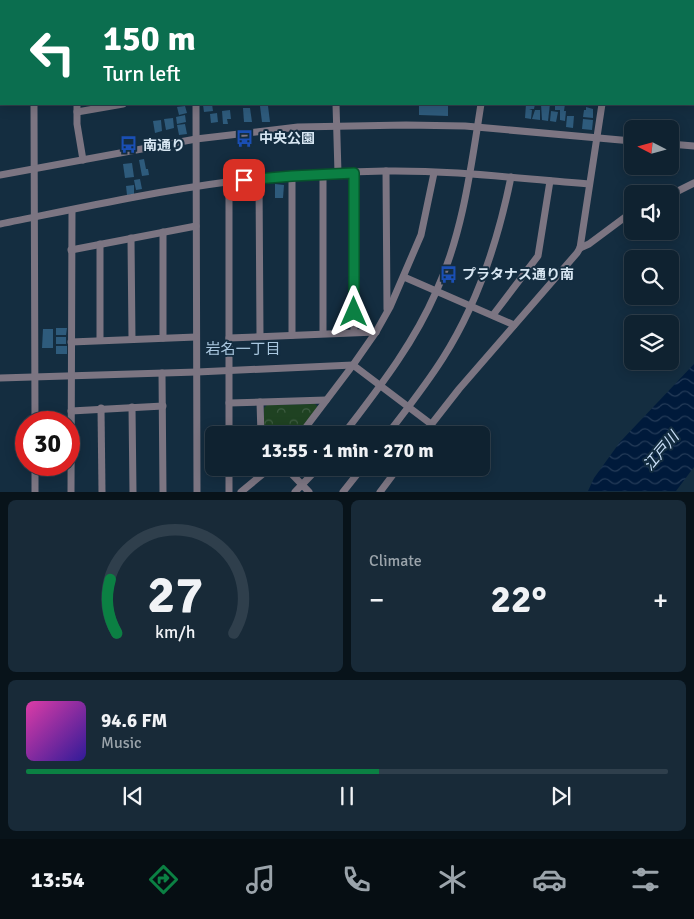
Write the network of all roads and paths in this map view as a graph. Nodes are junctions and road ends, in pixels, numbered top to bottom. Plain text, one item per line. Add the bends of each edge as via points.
1 (34, 105) edge
2 (77, 105) edge
3 (113, 105) edge
4 (196, 105) edge
5 (336, 105) edge
6 (481, 105) edge
7 (602, 105) edge
8 (77, 112) junction
9 (336, 125) junction
10 (477, 127) junction
11 (597, 138) junction
12 (196, 139) junction
13 (624, 140) edge
14 (679, 145) edge
15 (694, 146) edge
16 (83, 160) junction
17 (34, 169) junction
18 (386, 171) junction
19 (434, 172) junction
20 (338, 173) junction
21 (354, 173) junction
22 (323, 174) junction
23 (469, 174) junction
24 (0, 175) edge
25 (292, 176) junction
26 (512, 177) junction
27 (259, 179) junction
28 (550, 181) junction
29 (229, 182) junction
30 (694, 183) edge
31 (589, 184) junction
32 (195, 187) junction
33 (679, 190) edge
34 (72, 210) junction
35 (34, 217) junction
36 (624, 218) edge
37 (0, 224) edge
38 (196, 226) junction
39 (163, 232) junction
40 (131, 238) junction
41 (100, 244) junction
42 (580, 248) junction
43 (71, 250) junction
44 (404, 277) junction
45 (436, 291) junction
46 (470, 306) junction
47 (387, 312) junction
48 (493, 315) junction
49 (514, 325) junction
50 (354, 332) junction
51 (376, 332) junction
52 (323, 334) junction
53 (292, 335) junction
54 (260, 336) junction
55 (196, 337) junction
56 (163, 338) junction
57 (229, 338) junction
58 (132, 339) junction
59 (100, 340) junction
60 (71, 342) junction
61 (354, 365) junction
62 (229, 370) junction
63 (162, 372) junction
64 (197, 372) junction
65 (71, 376) junction
66 (0, 378) edge
67 (35, 378) junction
68 (381, 386) junction
69 (326, 400) junction
70 (260, 402) junction
71 (229, 403) junction
72 (163, 406) junction
73 (132, 407) junction
74 (408, 407) junction
75 (101, 408) junction
76 (35, 411) edge
77 (71, 411) joint
78 (431, 424) joint
79 (229, 426) edge
80 (261, 426) edge
81 (307, 426) edge
82 (350, 426) edge
83 (394, 426) edge
84 (35, 476) edge
85 (71, 476) edge
86 (229, 476) edge
87 (256, 476) edge
88 (294, 476) edge
89 (310, 476) edge
90 (356, 476) edge
91 (392, 476) edge
92 (302, 484) junction
93 (35, 492) edge
94 (71, 492) edge
95 (102, 492) edge
96 (133, 492) edge
97 (163, 492) edge
98 (197, 492) edge
99 (229, 492) edge
100 (241, 492) edge
101 (295, 492) edge
102 (309, 492) edge
103 (343, 492) edge
104 (380, 492) edge

1 - 17 street
2 - 8 street
3 - 8 street
4 - 12 street
5 - 9 street
6 - 10 street
7 - 11 street
8 - 16 street
9 - 10 street
9 - 12 street
9 - 20 street
10 - 11 street
10 - 23 street
11 - 13 street
11 - 31 street
12 - 16 street
12 - 32 street
14 - 15 street
16 - 17 street
17 - 24 street
17 - 35 street
18 - 19 street
18 - 21 street
18 - 47 street
19 - 23 street
19 - 44 street via 421,235
20 - 21 street
20 - 22 street
21 - 50 street
22 - 25 street
22 - 52 street
23 - 26 street
23 - 45 street via 459,224
25 - 27 street
25 - 53 street
26 - 28 street
26 - 46 street via 484,276
27 - 29 street
27 - 54 street
28 - 31 street
28 - 48 street via 538,256
29 - 32 street
29 - 57 street
30 - 33 street
31 - 42 street
32 - 34 street
32 - 38 street
34 - 35 street
34 - 43 street
35 - 37 street
35 - 67 street
36 - 42 street
38 - 39 street
38 - 55 street
39 - 40 street
39 - 56 street
40 - 41 street
40 - 58 street
41 - 43 street
41 - 59 street
42 - 49 street
43 - 60 street
44 - 45 street
44 - 47 street
45 - 46 street
45 - 68 street via 412,338
46 - 48 street
46 - 74 street via 443,357
47 - 51 street
48 - 49 street
49 - 78 street
50 - 51 street
50 - 52 street
51 - 61 street
52 - 53 street
53 - 54 street
54 - 57 street
55 - 56 street
55 - 64 street
56 - 58 street
57 - 62 street
58 - 59 street
59 - 60 street
60 - 65 street
61 - 62 street
61 - 68 street
61 - 69 street
62 - 64 street
62 - 71 street
63 - 64 street
63 - 65 street
63 - 72 street
64 - 98 street
65 - 67 street
65 - 77 street
66 - 67 street
67 - 76 street
68 - 74 street
68 - 82 street
69 - 70 street
69 - 81 street
70 - 71 street
70 - 80 street
71 - 79 street
72 - 73 street
72 - 97 street
73 - 75 street
73 - 96 street
74 - 78 street
74 - 83 street
75 - 77 street
75 - 95 street
84 - 93 street
85 - 94 street
86 - 99 street
87 - 100 street
88 - 92 street
89 - 92 street
90 - 103 street
91 - 104 street
92 - 101 street
92 - 102 street

